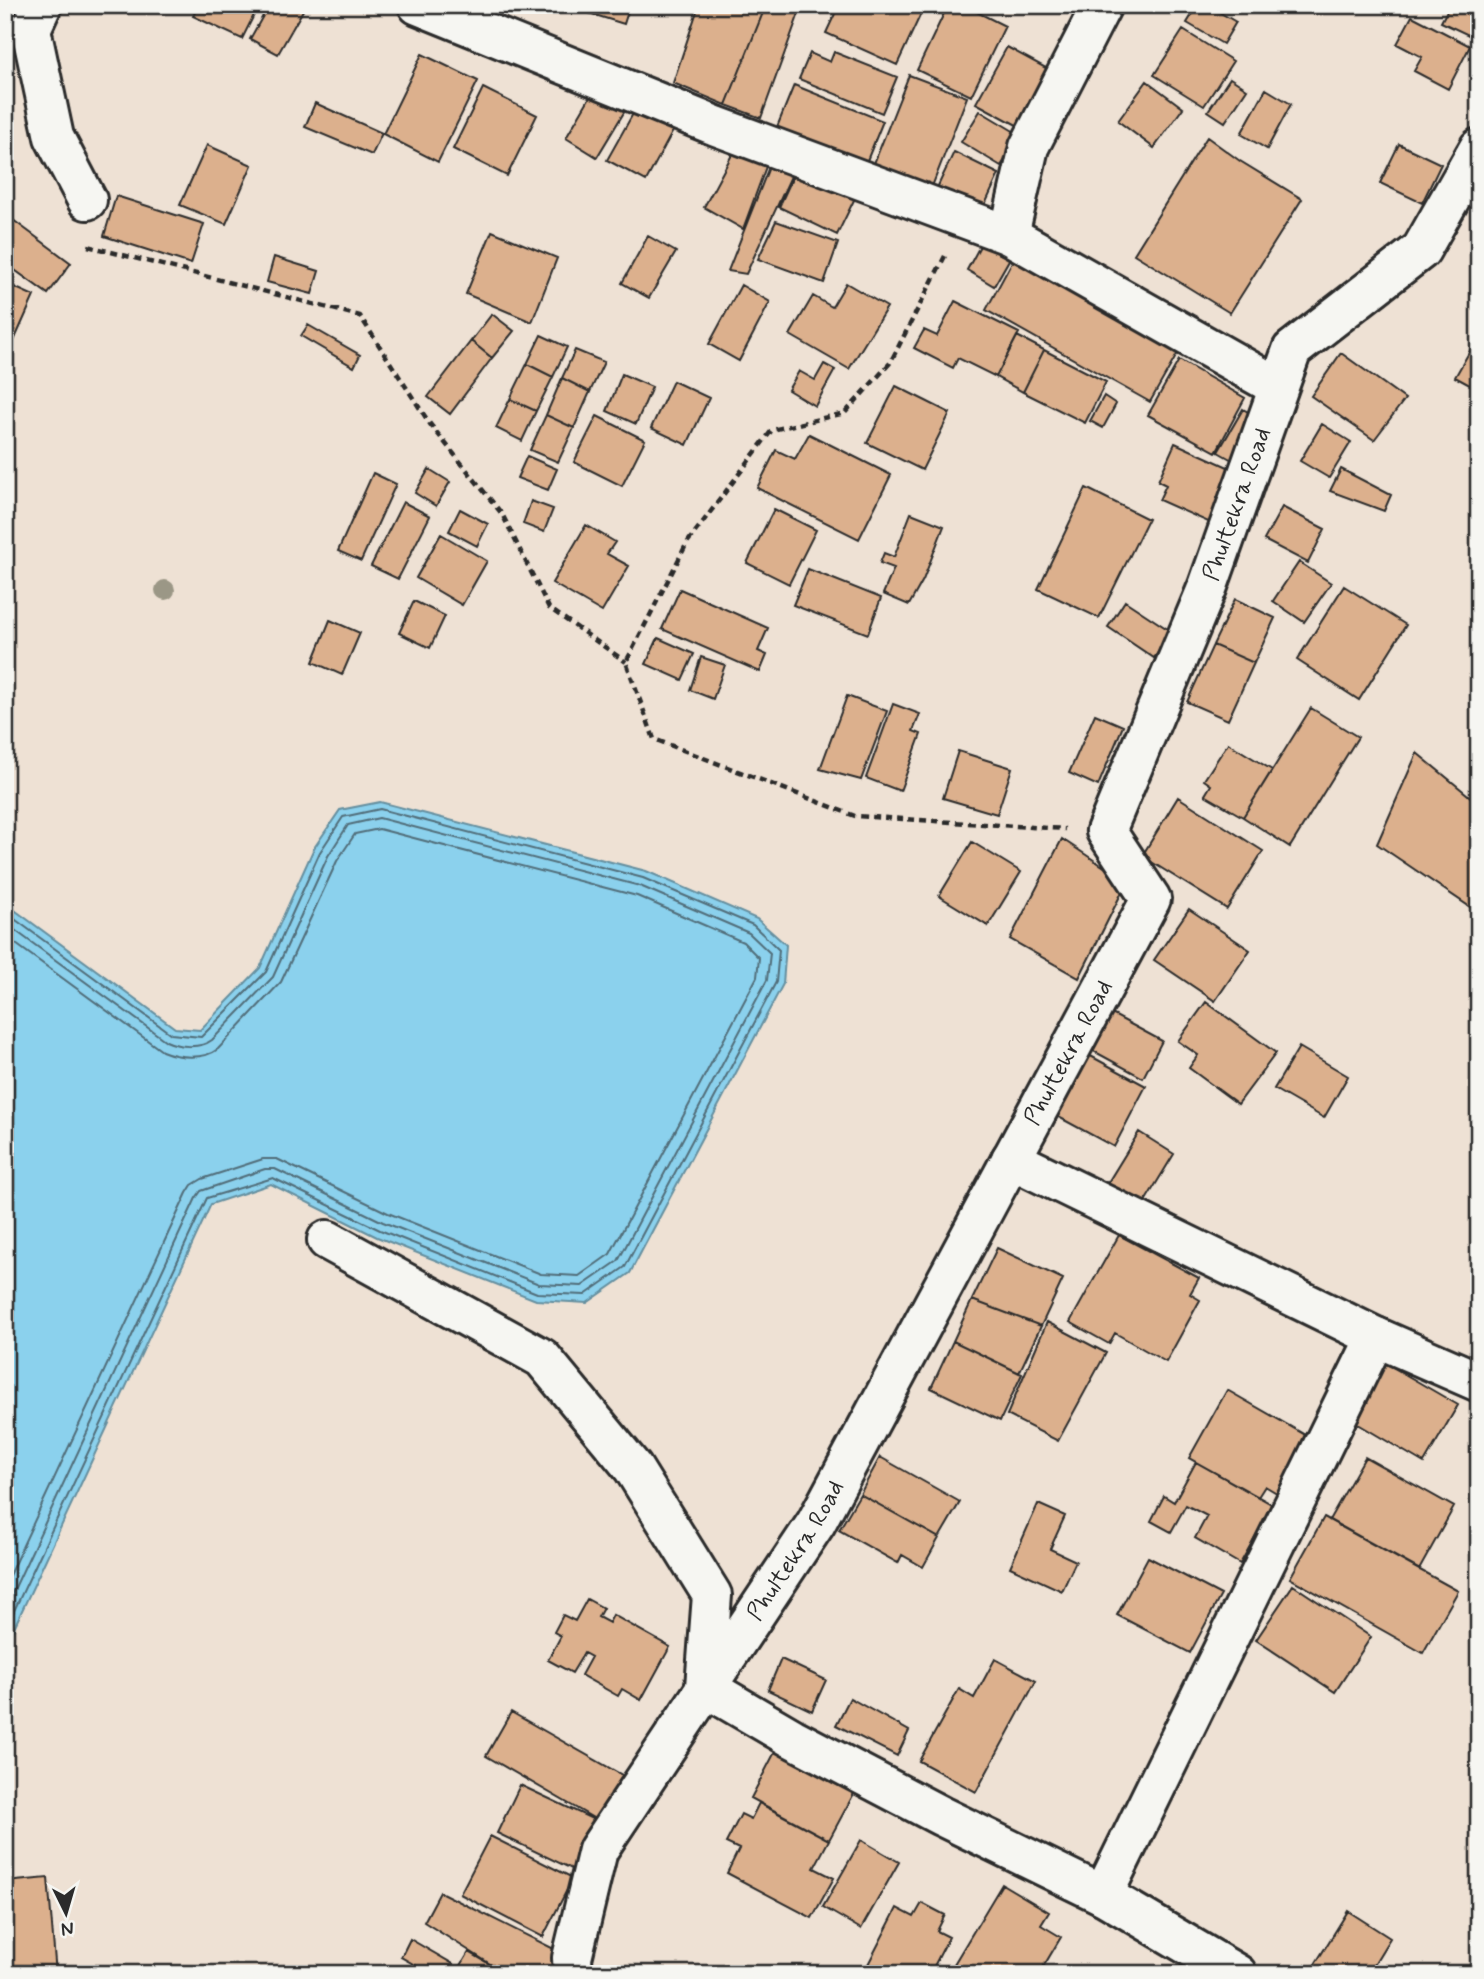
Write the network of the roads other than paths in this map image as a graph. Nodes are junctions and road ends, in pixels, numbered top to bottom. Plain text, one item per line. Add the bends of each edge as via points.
1 (42, 5) edge
2 (418, 5) edge
3 (1102, 5) edge
4 (1479, 148) edge
5 (87, 200) dead end
6 (1009, 235) junction
7 (1278, 387) junction
8 (1011, 1159) junction
9 (327, 1240) dead end
10 (1376, 1337) junction
11 (1479, 1382) edge
12 (705, 1687) junction
13 (1102, 1895) junction
14 (573, 1974) edge
15 (1237, 1974) edge

1 - 5 street via 31,29 54,137
2 - 6 street via 716,125
3 - 6 street via 1029,147
4 - 7 street, Phultekra Road via 1421,250 1292,350
6 - 7 street
7 - 8 street, Phultekra Road via 1208,586 1106,831 1151,899
8 - 10 street
8 - 12 street, Phultekra Road via 816,1523
9 - 12 street via 542,1358 633,1468 712,1595
10 - 11 street
10 - 13 street
12 - 13 street via 906,1798
12 - 14 street, Phultekra Road via 598,1850 572,1958
13 - 15 street

